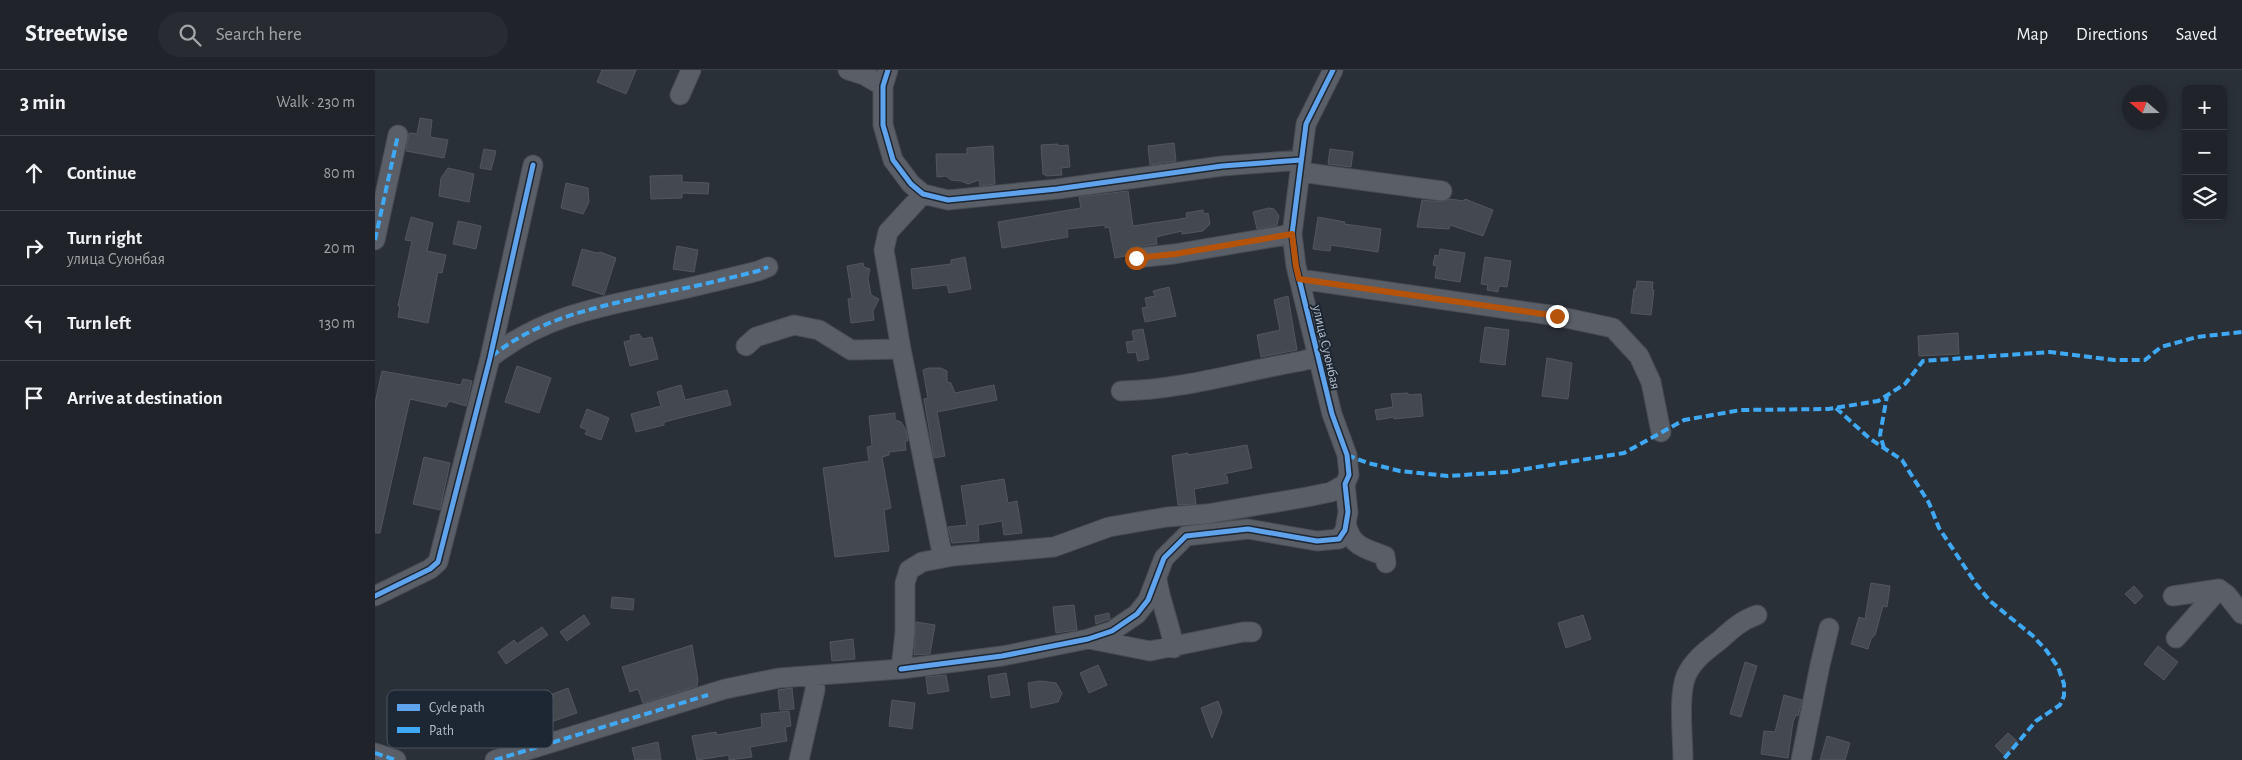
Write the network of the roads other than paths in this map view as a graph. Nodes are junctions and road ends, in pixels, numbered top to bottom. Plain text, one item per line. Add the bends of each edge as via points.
1 (691, 70) edge
2 (848, 70) edge
3 (1333, 70) edge
4 (886, 78) edge
5 (680, 96) dead end
6 (398, 135) dead end
7 (533, 165) dead end
8 (1300, 166) junction
9 (1442, 191) dead end
10 (923, 194) junction
11 (1292, 234) junction
12 (375, 240) edge
13 (1136, 258) dead end
14 (768, 267) dead end
15 (1299, 279) junction
16 (746, 346) dead end
17 (901, 348) junction
18 (1318, 356) junction
19 (489, 358) junction
20 (1121, 391) dead end
21 (1661, 432) dead end
22 (1345, 484) junction
23 (1346, 523) junction
24 (943, 558) junction
25 (1386, 562) dead end
26 (1157, 577) junction
27 (2219, 589) junction
28 (375, 596) edge
29 (2173, 596) dead end
30 (2242, 614) edge
31 (1757, 615) dead end
32 (1829, 628) dead end
33 (1252, 632) dead end
34 (2176, 638) dead end
35 (1088, 639) junction
36 (1174, 648) junction
37 (901, 668) junction
38 (815, 676) junction
39 (553, 742) edge
40 (534, 748) edge
41 (375, 753) edge
42 (396, 760) edge
43 (495, 760) edge
44 (799, 760) edge
45 (1683, 760) edge
46 (1801, 760) edge

1 - 5 street
2 - 4 street
3 - 8 street, улица Суюнбая via 1306,124
4 - 10 street via 883,125 888,147 893,160
6 - 12 street
7 - 19 street
8 - 9 street
8 - 10 street via 1222,166 975,198 948,200
8 - 11 street, улица Суюнбая
10 - 17 street via 888,232 884,250
11 - 13 street
11 - 15 street, улица Суюнбая
14 - 19 street via 605,305 549,322 512,340
15 - 18 street, улица Суюнбая
15 - 21 street via 1557,316 1613,328 1639,356 1651,382
16 - 17 street via 756,337 794,325 819,330 851,350
17 - 24 street
18 - 20 street via 1182,384
18 - 22 street, улица Суюнбая via 1332,414 1347,455 1349,475
19 - 28 street via 438,562
22 - 23 street via 1348,499
22 - 24 street via 1331,492 1307,497 1109,527 1054,547
23 - 25 street via 1356,544 1385,556
23 - 26 street via 1339,539 1317,541 1248,529 1185,536 1164,558
24 - 37 street via 922,562 909,570 905,583
26 - 35 street via 1148,600 1137,614 1111,631
26 - 36 street
27 - 29 street
27 - 30 street
27 - 34 street
31 - 45 street via 1744,619 1704,652 1686,677 1682,710
32 - 46 street
33 - 36 street
35 - 36 street via 1150,651
35 - 37 street via 1002,656
37 - 38 street
38 - 39 street via 779,678 725,689
38 - 44 street via 815,690
40 - 43 street
41 - 42 street

